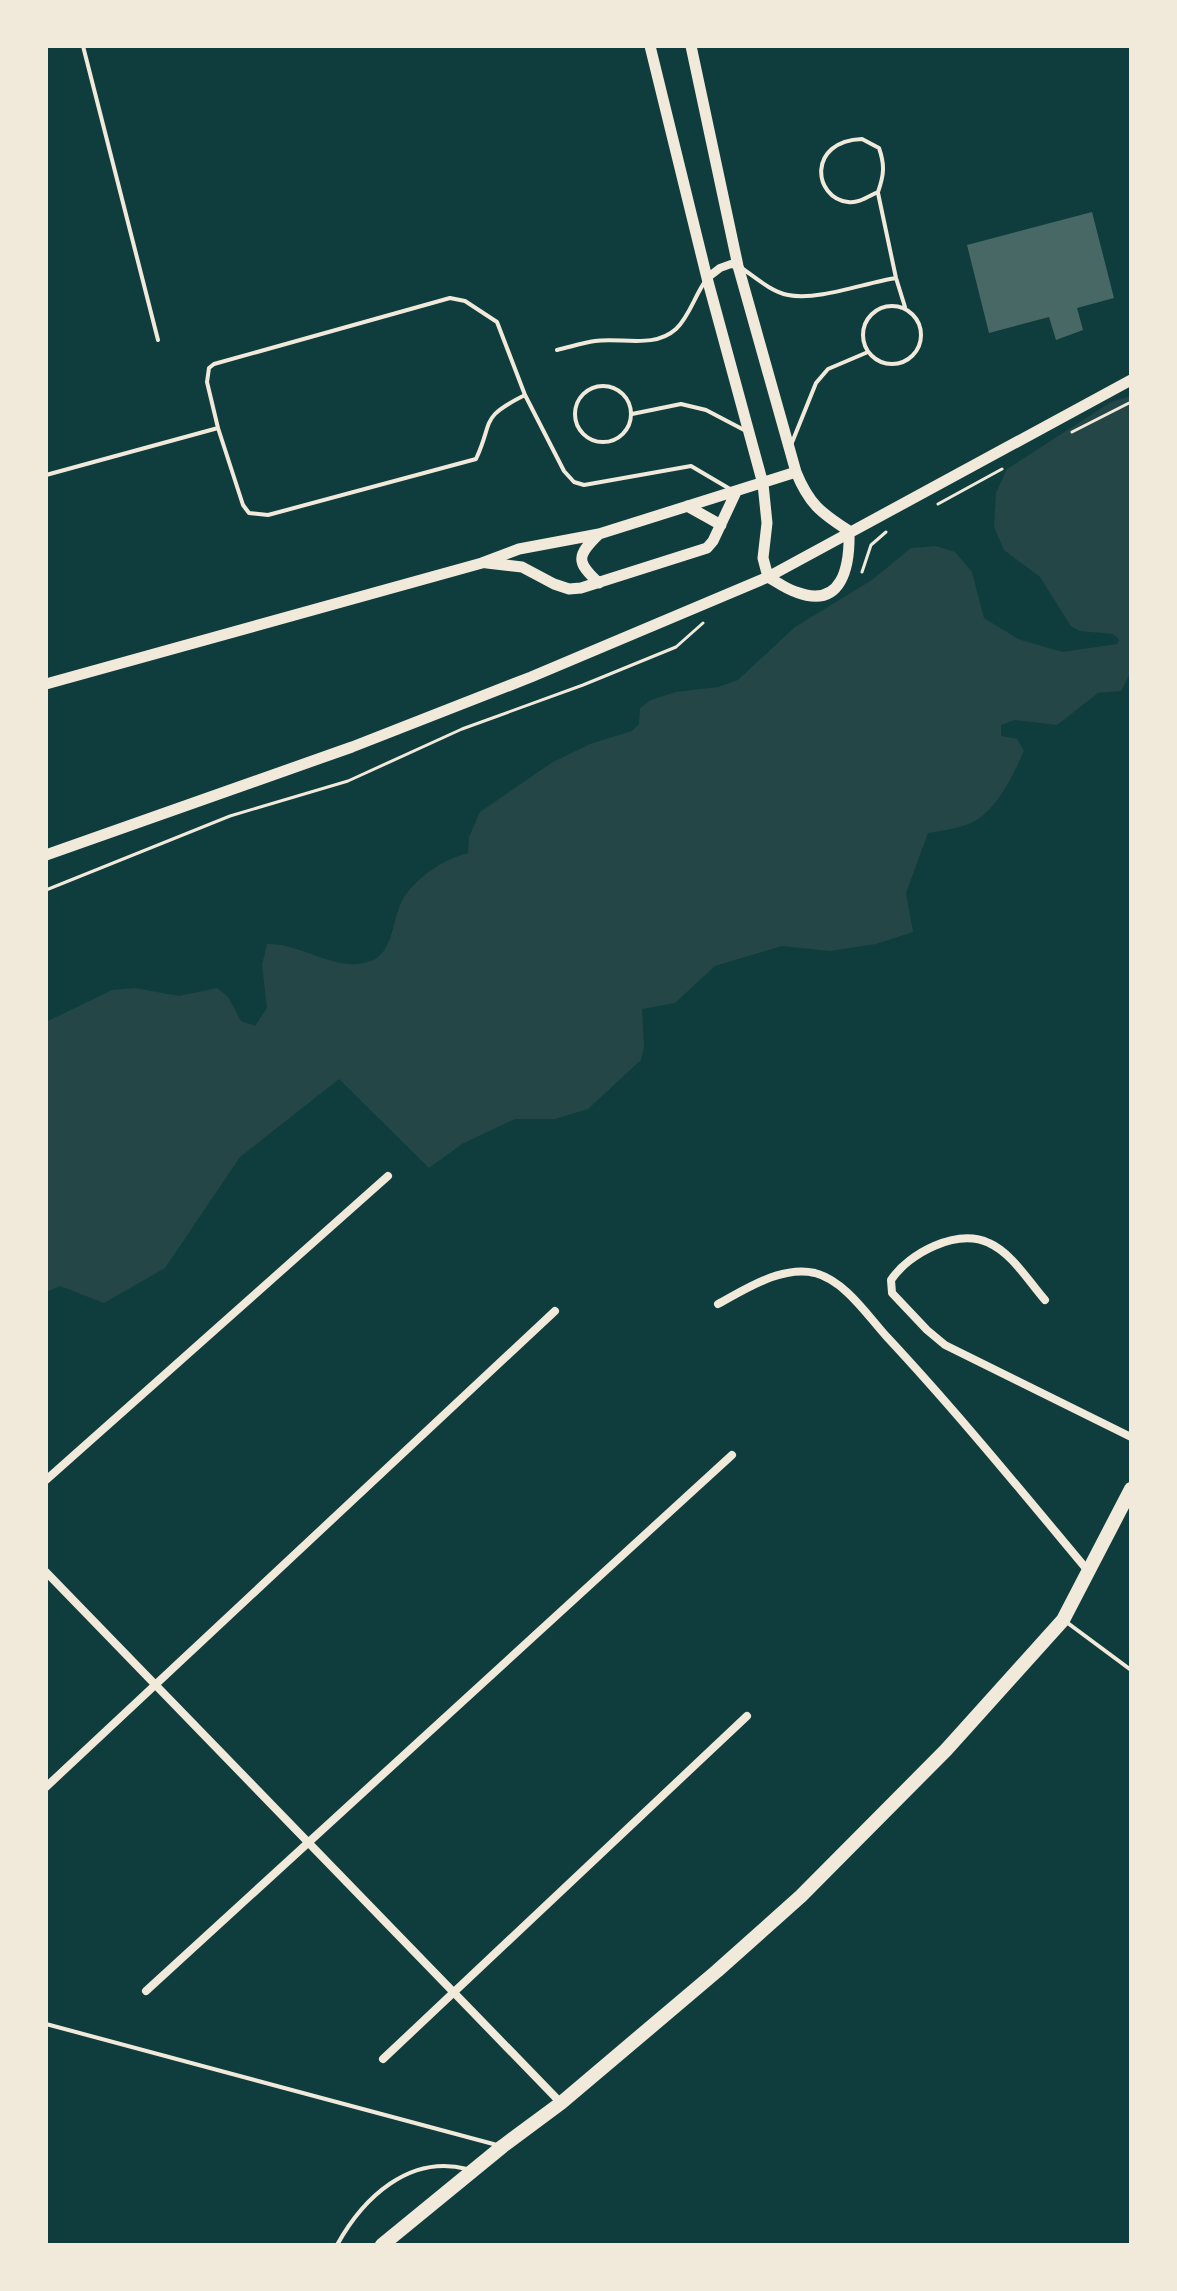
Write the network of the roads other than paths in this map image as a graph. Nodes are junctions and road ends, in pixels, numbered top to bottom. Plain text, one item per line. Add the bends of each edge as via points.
1 (83, 46) edge
2 (650, 46) edge
3 (691, 46) edge
4 (878, 192) junction
5 (738, 266) junction
6 (707, 278) junction
7 (896, 278) junction
8 (905, 307) junction
9 (158, 340) dead end
10 (557, 350) dead end
11 (868, 352) junction
12 (1131, 380) edge
13 (525, 395) junction
14 (632, 414) junction
15 (218, 428) junction
16 (748, 432) junction
17 (790, 447) junction
18 (796, 472) junction
19 (46, 475) edge
20 (763, 484) junction
21 (736, 492) junction
22 (687, 506) junction
23 (721, 525) junction
24 (849, 531) junction
25 (599, 534) junction
26 (482, 563) junction
27 (768, 577) junction
28 (599, 583) junction
29 (46, 684) edge
30 (46, 855) edge
31 (388, 1176) dead end
32 (1045, 1300) dead end
33 (718, 1304) dead end
34 (555, 1311) dead end
35 (1131, 1437) edge
36 (732, 1455) dead end
37 (46, 1480) edge
38 (1131, 1489) edge
39 (46, 1572) edge
40 (1089, 1573) junction
41 (1063, 1620) junction
42 (1131, 1670) edge
43 (155, 1685) junction
44 (747, 1716) dead end
45 (46, 1787) edge
46 (308, 1842) junction
47 (146, 1991) dead end
48 (455, 1993) junction
49 (46, 2024) edge
50 (383, 2059) dead end
51 (561, 2103) junction
52 (503, 2146) junction
53 (473, 2171) junction
54 (337, 2245) edge
55 (382, 2245) edge

1 - 9 lane
2 - 6 street
3 - 5 street
4 - 4 lane via 884,163 879,148 854,139 828,149 821,165 824,185 835,198 850,203
4 - 7 lane
5 - 6 street via 720,268
5 - 7 lane via 785,295 831,293
5 - 17 street
6 - 10 lane via 682,322 668,334 650,341 598,341
6 - 16 street
7 - 8 lane
8 - 11 lane via 884,306 867,320 863,331
8 - 11 lane via 921,326 919,348 901,363 889,364
11 - 17 lane via 828,369 816,383
12 - 24 street
13 - 15 lane via 491,417 476,459 268,515 249,513 243,505
13 - 15 lane via 497,322 465,301 450,298 214,364 207,382
13 - 21 lane via 574,482 584,485 691,466
14 - 14 lane via 623,394 603,386 583,394 575,413 581,431 598,442 625,433
14 - 16 lane via 681,404 706,410
15 - 19 lane
16 - 20 street
17 - 18 street
18 - 20 street
18 - 24 street via 820,512
20 - 21 street
20 - 27 street
21 - 22 street
21 - 23 street
22 - 23 street
22 - 25 street
23 - 28 street via 707,548
24 - 27 street
24 - 27 street via 845,574 826,594 797,593
25 - 26 street via 519,549
25 - 28 street via 585,547 581,561
26 - 28 street via 522,567 569,589
26 - 29 street
27 - 30 street via 352,747
31 - 37 street
32 - 35 street via 1004,1253 974,1239 918,1252 891,1280 892,1293 945,1345
33 - 40 street via 762,1280 811,1272 826,1277 915,1367
34 - 43 street
36 - 46 street
38 - 40 main road
39 - 43 street
40 - 41 main road
41 - 42 lane
41 - 51 main road via 946,1750 801,1896
43 - 45 street
43 - 46 street
44 - 48 street
46 - 47 street
46 - 48 street
48 - 50 street
48 - 51 street
49 - 52 lane
51 - 52 main road
52 - 53 main road
53 - 54 lane via 434,2164 410,2171 350,2221
53 - 55 main road

